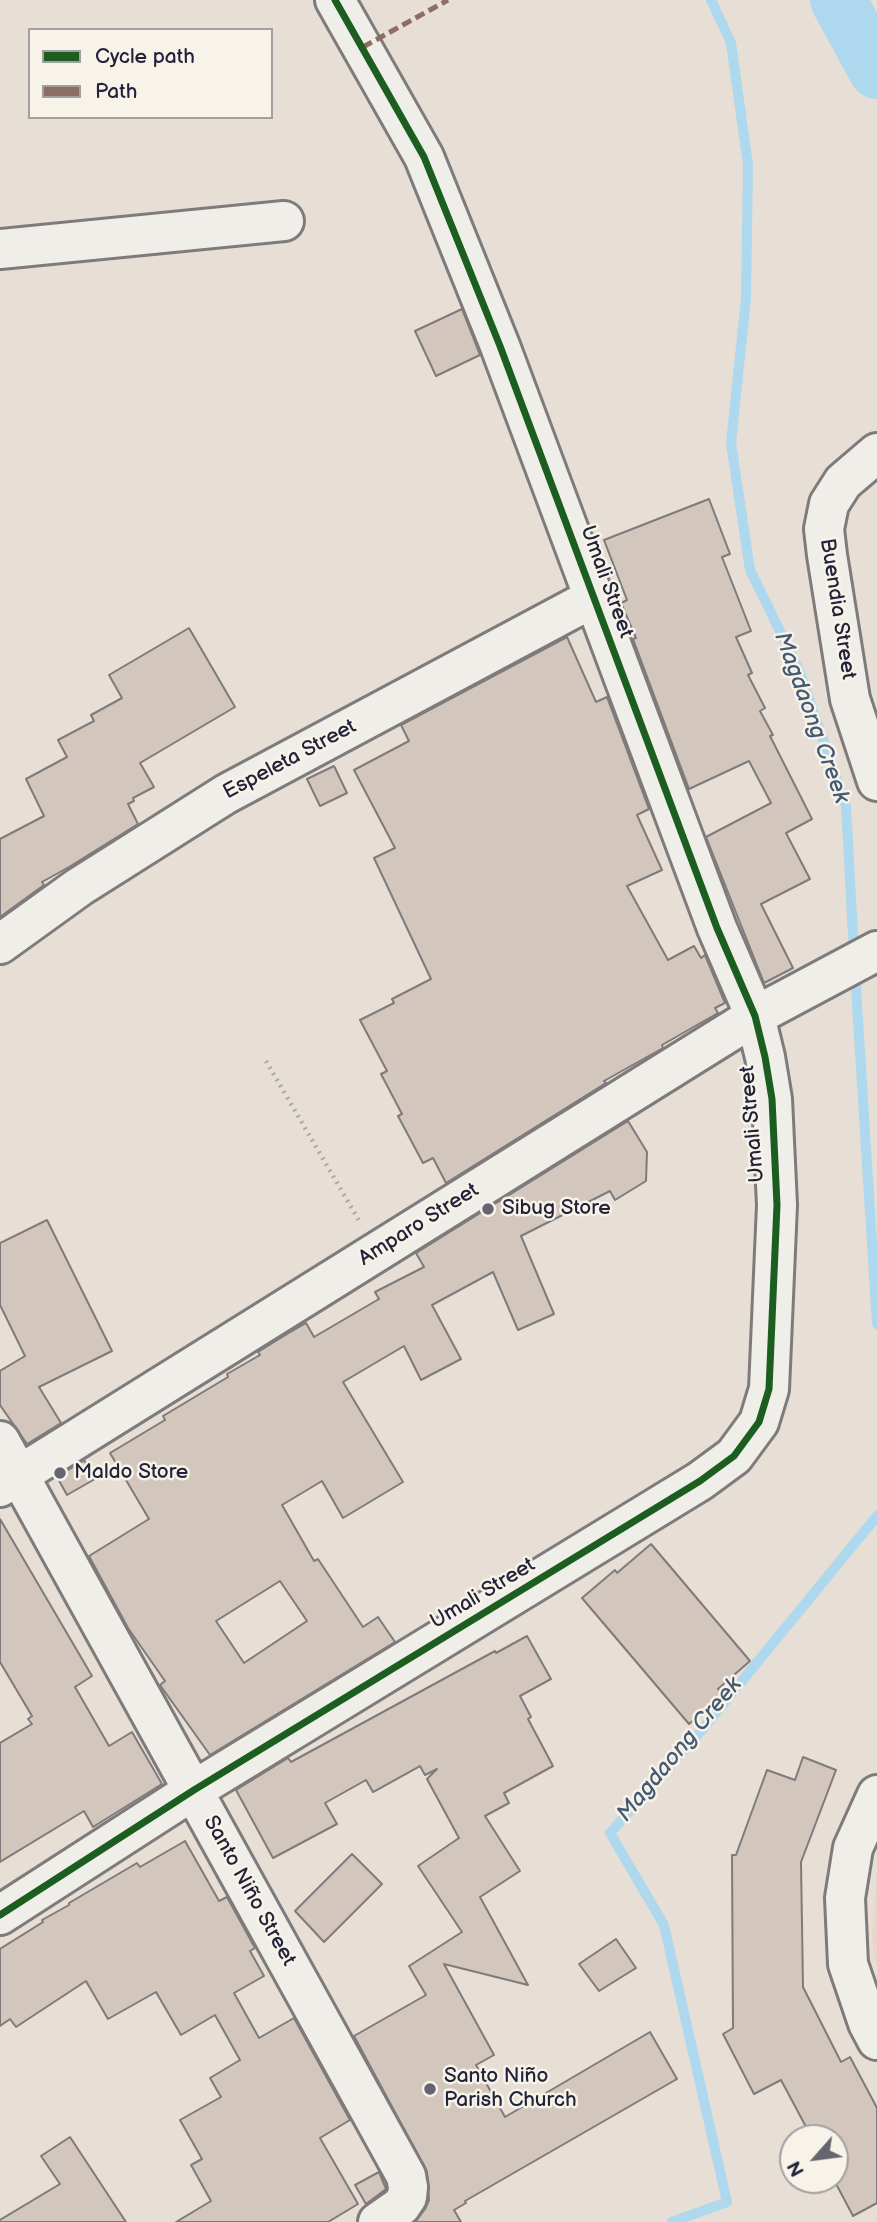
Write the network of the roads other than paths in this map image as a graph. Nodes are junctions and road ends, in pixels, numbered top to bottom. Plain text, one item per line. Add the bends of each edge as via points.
1 (335, 0) edge
2 (284, 221) dead end
3 (0, 248) edge
4 (877, 453) edge
5 (593, 598) junction
6 (877, 781) edge
7 (0, 944) edge
8 (877, 951) edge
9 (755, 1016) junction
10 (0, 1441) edge
11 (10, 1481) edge
12 (194, 1790) junction
13 (877, 1796) edge
14 (0, 1914) edge
15 (877, 2040) edge
16 (378, 2222) edge

1 - 5 street, Umali Street via 424,157
2 - 3 street
4 - 6 street, Buendia Street via 843,482 829,504 824,529 850,699
5 - 7 street, Espeleta Street via 226,794 79,887
5 - 9 street, Umali Street via 717,928
8 - 9 street, Amparo Street
9 - 11 street, Amparo Street
9 - 12 street, Umali Street via 772,1098 775,1286 769,1389 758,1422 742,1445 700,1481
10 - 11 street, Santo Niño Street
11 - 12 street, Santo Niño Street
12 - 14 street, Umali Street
12 - 16 street, Santo Niño Street via 406,2176 407,2197
13 - 15 street via 853,1848 845,1898 848,1964

